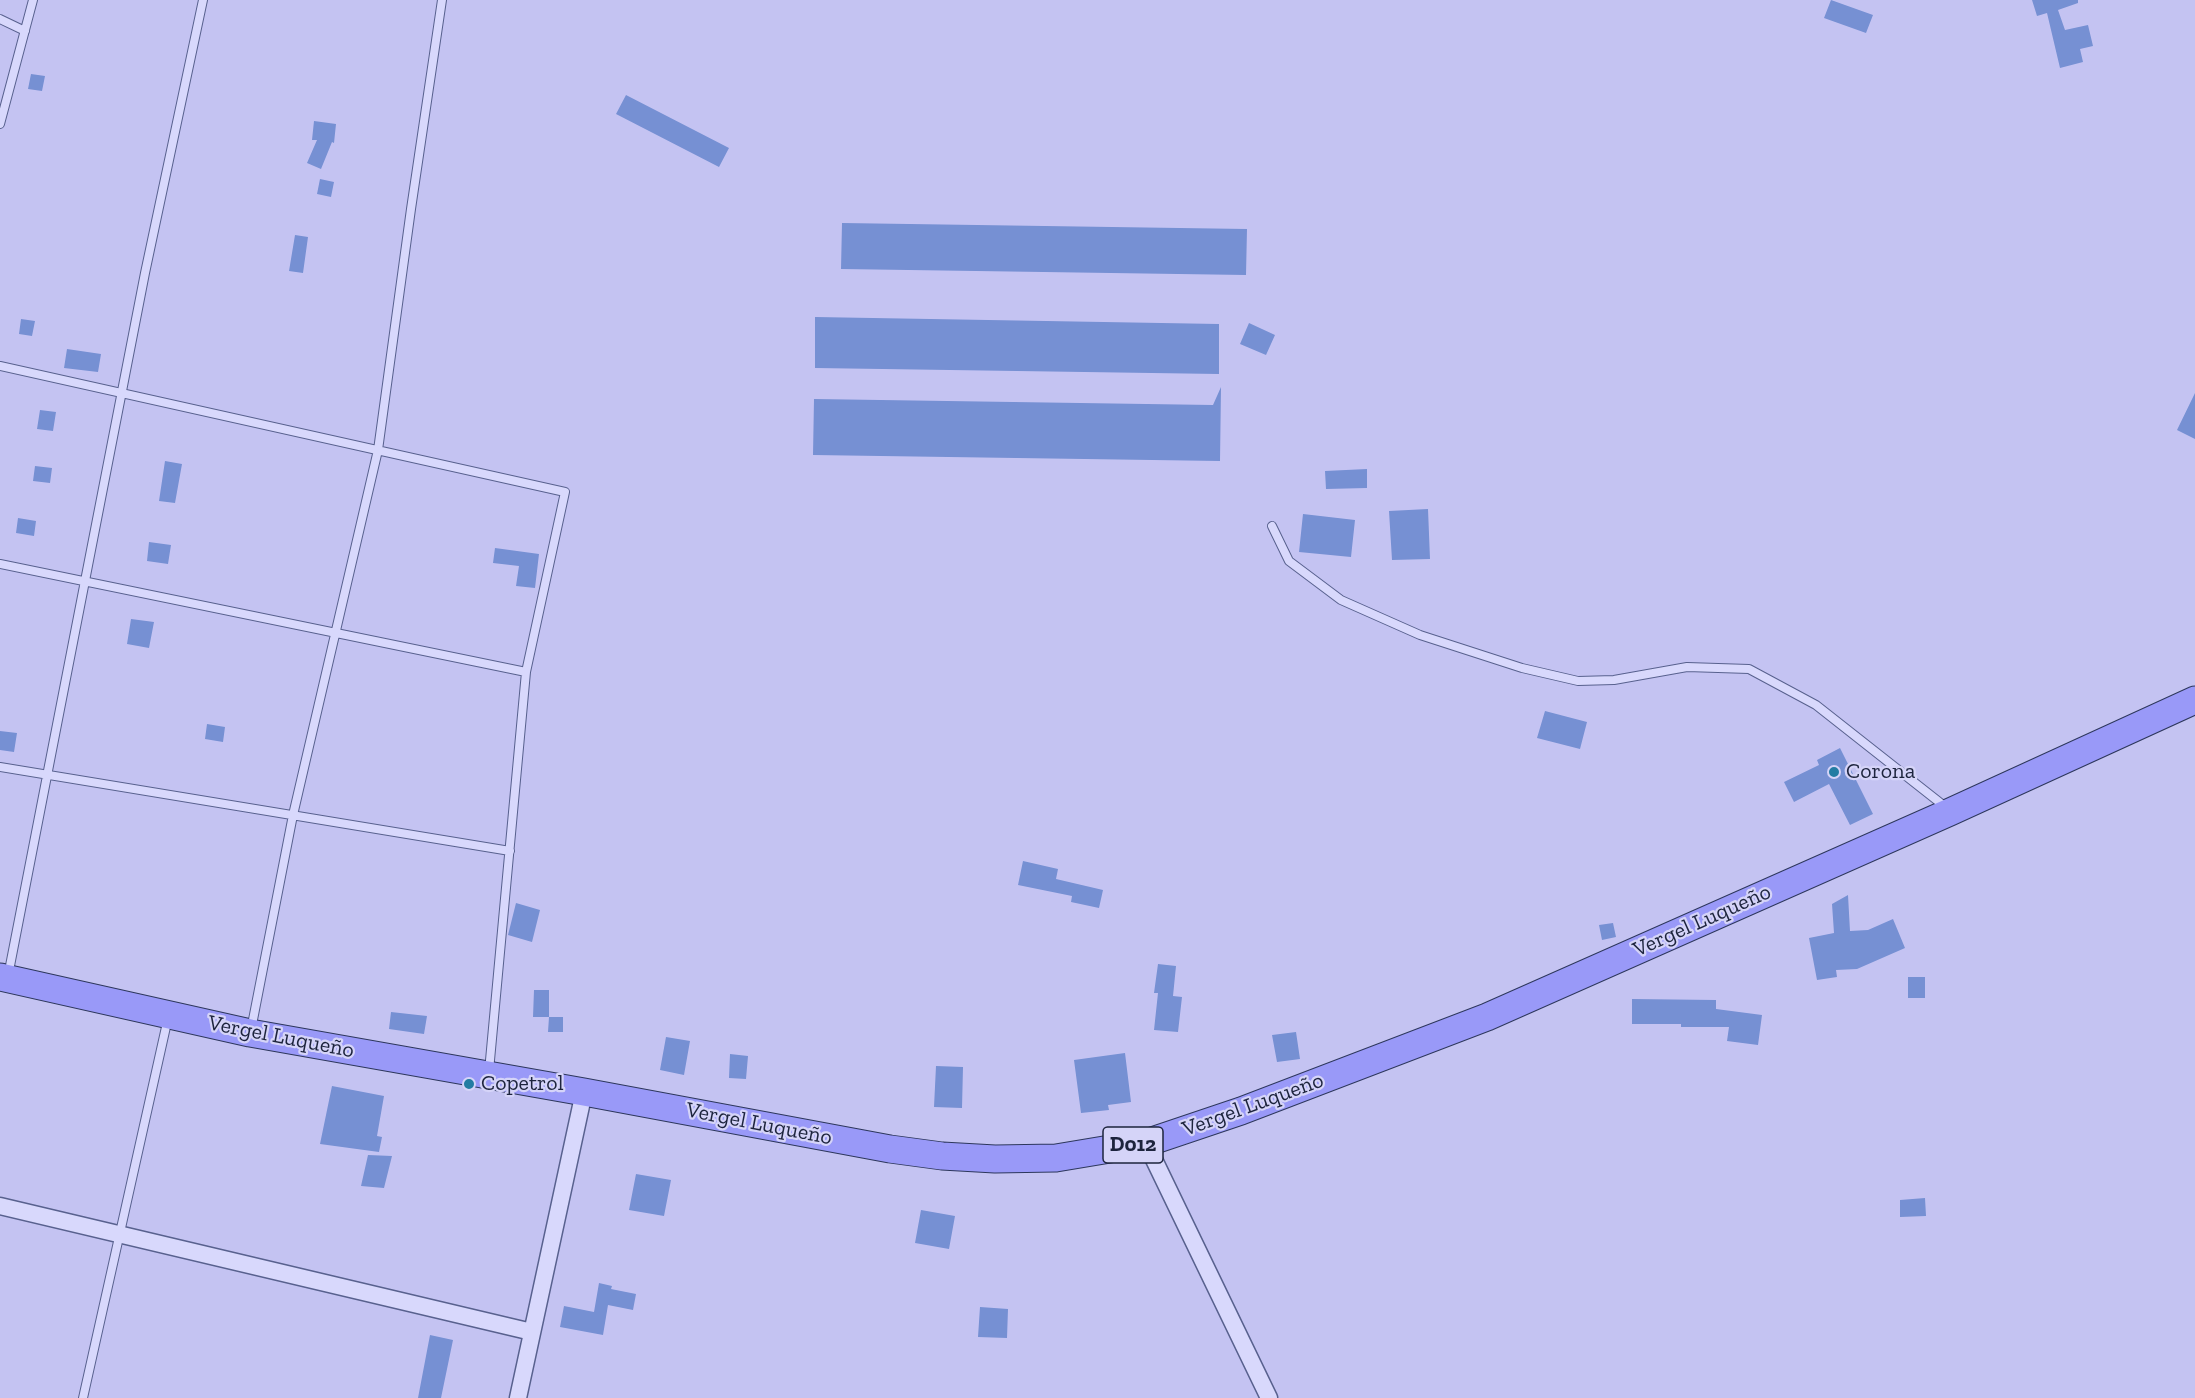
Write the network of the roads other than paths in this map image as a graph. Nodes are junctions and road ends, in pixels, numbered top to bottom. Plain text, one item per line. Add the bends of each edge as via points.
1 (33, 0) edge
2 (203, 0) edge
3 (442, 0) edge
4 (0, 19) edge
5 (25, 31) junction
6 (0, 124) edge
7 (0, 366) edge
8 (122, 393) junction
9 (378, 450) junction
10 (1272, 526) dead end
11 (0, 564) edge
12 (85, 582) junction
13 (336, 633) junction
14 (526, 672) junction
15 (2195, 700) edge
16 (0, 767) edge
17 (47, 775) junction
18 (1950, 812) junction
19 (293, 815) junction
20 (510, 851) junction
21 (4, 978) edge
22 (168, 1015) junction
23 (250, 1033) junction
24 (489, 1075) junction
25 (585, 1092) junction
26 (1146, 1143) junction
27 (0, 1206) edge
28 (119, 1234) junction
29 (532, 1332) junction
30 (83, 1398) edge
31 (518, 1398) edge
32 (1269, 1398) edge

1 - 5 lane
2 - 8 lane
3 - 9 lane
4 - 5 lane
5 - 6 lane
7 - 8 lane
8 - 9 lane
8 - 12 lane
9 - 13 lane
9 - 14 lane via 565,492
10 - 18 lane via 1290,561 1341,600 1420,635 1522,668 1578,681 1614,680 1687,667 1749,669 1816,705
11 - 12 lane
12 - 13 lane
12 - 17 lane
13 - 14 lane
13 - 19 lane
14 - 20 lane
15 - 18 main road, Vergel Luqueño / D012
16 - 17 lane
17 - 19 lane
17 - 21 lane
18 - 26 main road, Vergel Luqueño / D012 via 1487,1017
19 - 20 lane
19 - 23 lane
20 - 24 lane
21 - 22 main road, Vergel Luqueño / D012
22 - 23 main road, Vergel Luqueño / D012
22 - 28 lane
23 - 24 main road, Vergel Luqueño / D012
24 - 25 main road, Vergel Luqueño / D012
25 - 26 main road, Vergel Luqueño / D012 via 942,1156 1056,1158
25 - 29 street
26 - 32 street
27 - 28 street
28 - 29 street
28 - 30 lane
29 - 31 street

